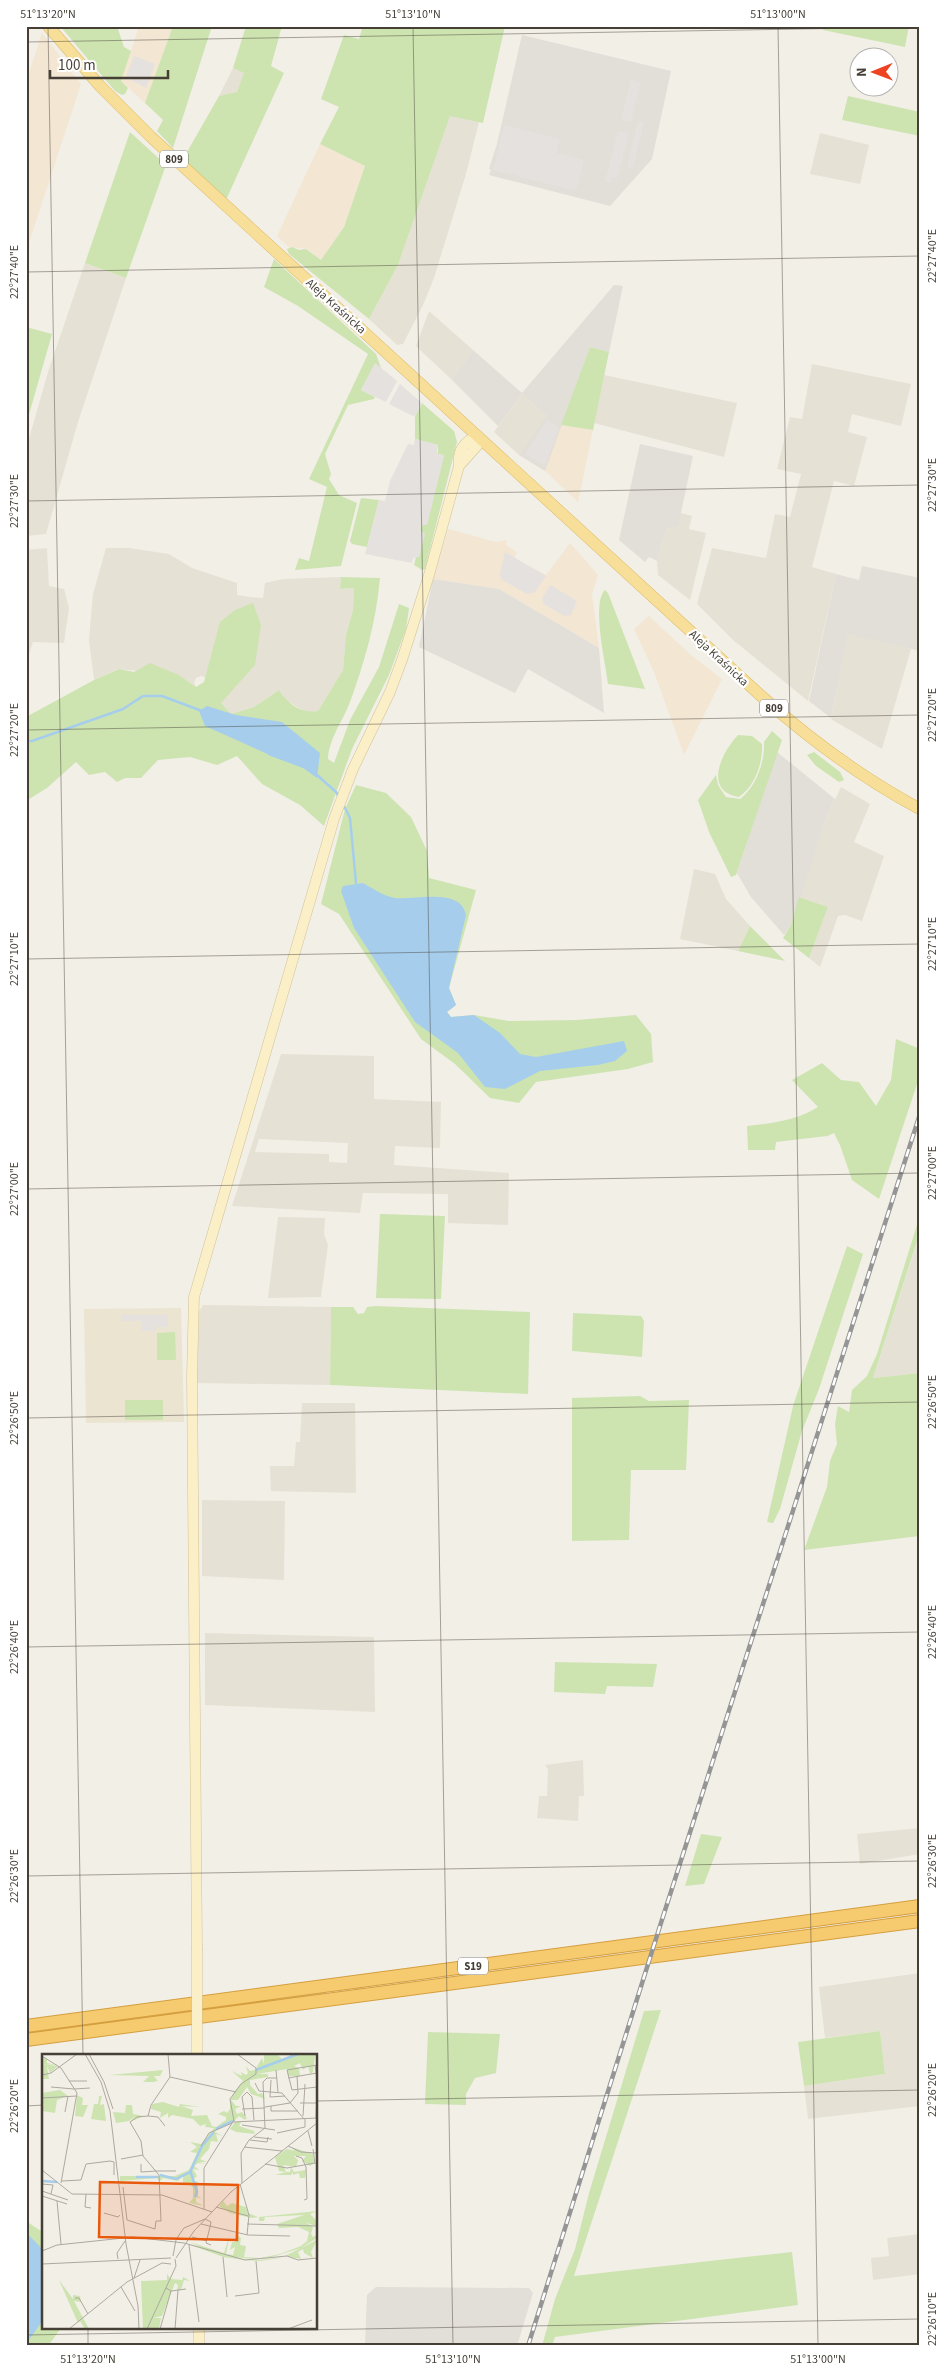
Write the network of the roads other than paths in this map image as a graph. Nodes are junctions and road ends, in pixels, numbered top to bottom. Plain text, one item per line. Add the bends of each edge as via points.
1 (48, 26) edge
2 (478, 436) junction
3 (920, 809) edge
4 (920, 1906) edge
5 (920, 1920) edge
6 (26, 2026) edge
7 (26, 2040) edge
8 (197, 2054) edge
9 (199, 2330) edge
10 (199, 2346) edge

1 - 2 main road, Aleja Kraśnicka / 809 via 140,127
2 - 3 main road, Aleja Kraśnicka / 809 via 800,730 857,771
2 - 8 street, bridge via 478,446 459,466 402,660 334,819 194,1301
4 - 6 highway, S19
5 - 7 highway, S19
9 - 10 street

